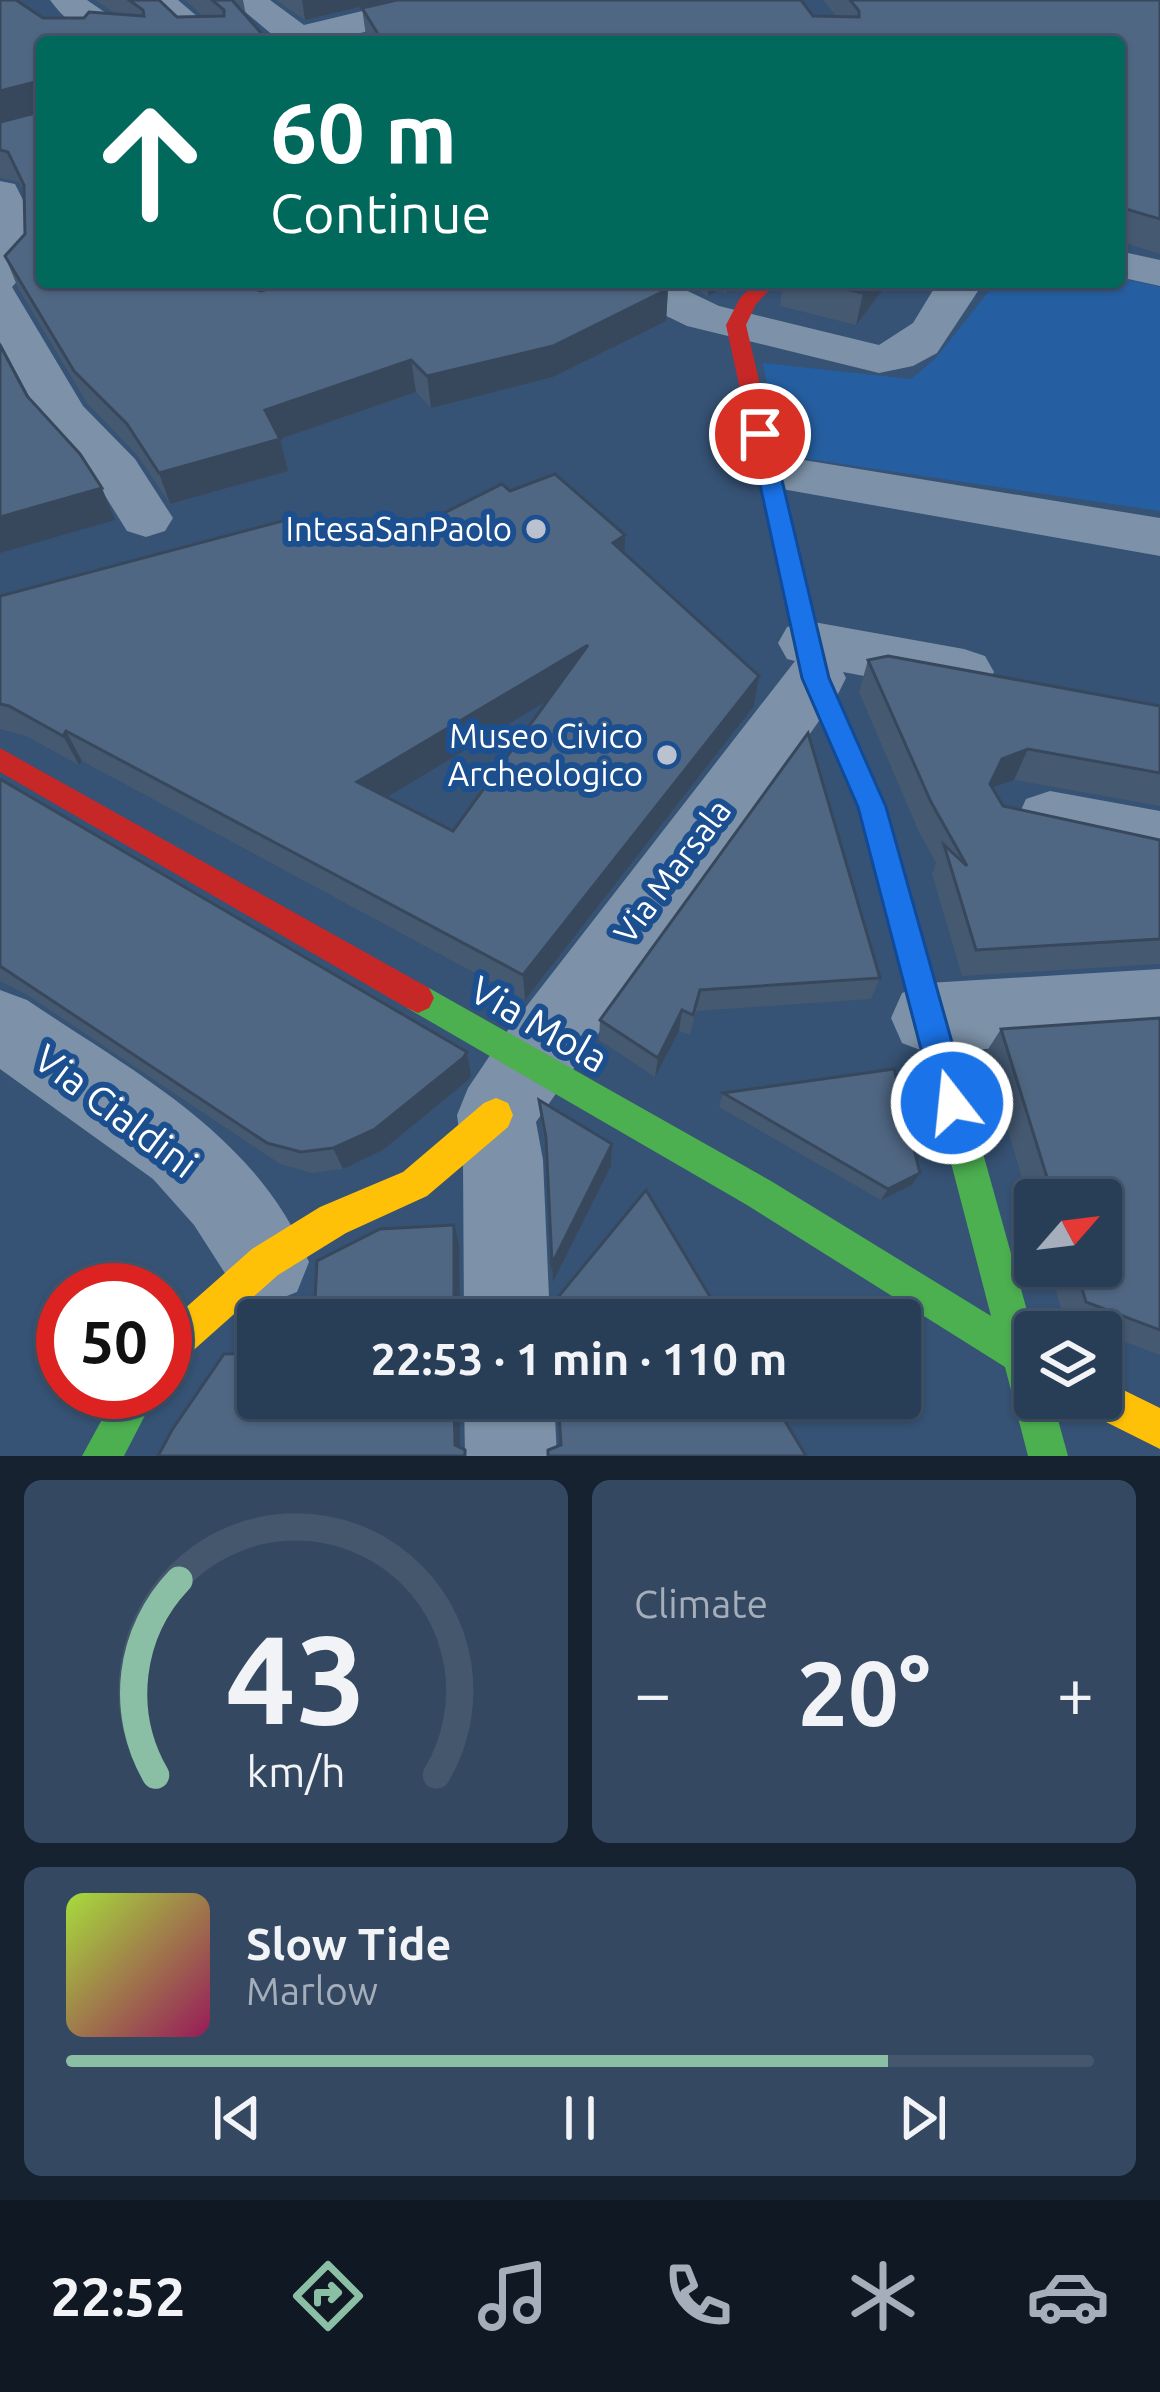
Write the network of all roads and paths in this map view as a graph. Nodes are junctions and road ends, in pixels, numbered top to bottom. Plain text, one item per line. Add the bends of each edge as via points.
1 (157, 0) edge
2 (248, 0) edge
3 (425, 0) edge
4 (53, 8) edge
5 (71, 36) edge
6 (120, 36) edge
7 (202, 36) edge
8 (290, 36) edge
9 (306, 36) edge
10 (0, 193) edge
11 (1125, 265) edge
12 (1160, 273) edge
13 (8, 278) edge
14 (645, 288) edge
15 (760, 288) edge
16 (958, 288) edge
17 (736, 325) junction
18 (13, 349) edge
19 (767, 471) junction
20 (146, 518) dead end
21 (1160, 537) edge
22 (812, 660) junction
23 (1019, 683) edge
24 (0, 759) edge
25 (1013, 812) edge
26 (1160, 840) edge
27 (1160, 1003) edge
28 (928, 1018) junction
29 (0, 1025) edge
30 (512, 1090) junction
31 (267, 1262) junction
32 (506, 1299) edge
33 (1015, 1311) edge
34 (192, 1323) edge
35 (1014, 1351) edge
36 (1122, 1409) edge
37 (122, 1419) edge
38 (510, 1419) edge
39 (1041, 1419) edge
40 (1160, 1429) edge
41 (101, 1456) edge
42 (511, 1456) edge
43 (1048, 1456) edge

1 - 7 street
2 - 8 street
3 - 9 street via 424,8
4 - 5 street
4 - 6 street
10 - 13 street via 10,216
11 - 12 street
13 - 18 street
14 - 17 street
15 - 17 main road
16 - 17 street via 922,346 904,356 879,359
17 - 19 main road
18 - 20 street
19 - 21 street
19 - 22 main road
22 - 23 street
22 - 28 main road via 872,807
22 - 30 street, Via Marsala
24 - 30 main road, Via Mola
25 - 26 street
27 - 28 street
28 - 33 main road
29 - 31 street, Via Cialdini via 181,1151
30 - 31 main road via 453,1157
30 - 32 street via 502,1160
30 - 35 main road, Via Mola via 759,1193
31 - 34 main road
36 - 40 main road
37 - 41 main road
38 - 42 street
39 - 43 main road

